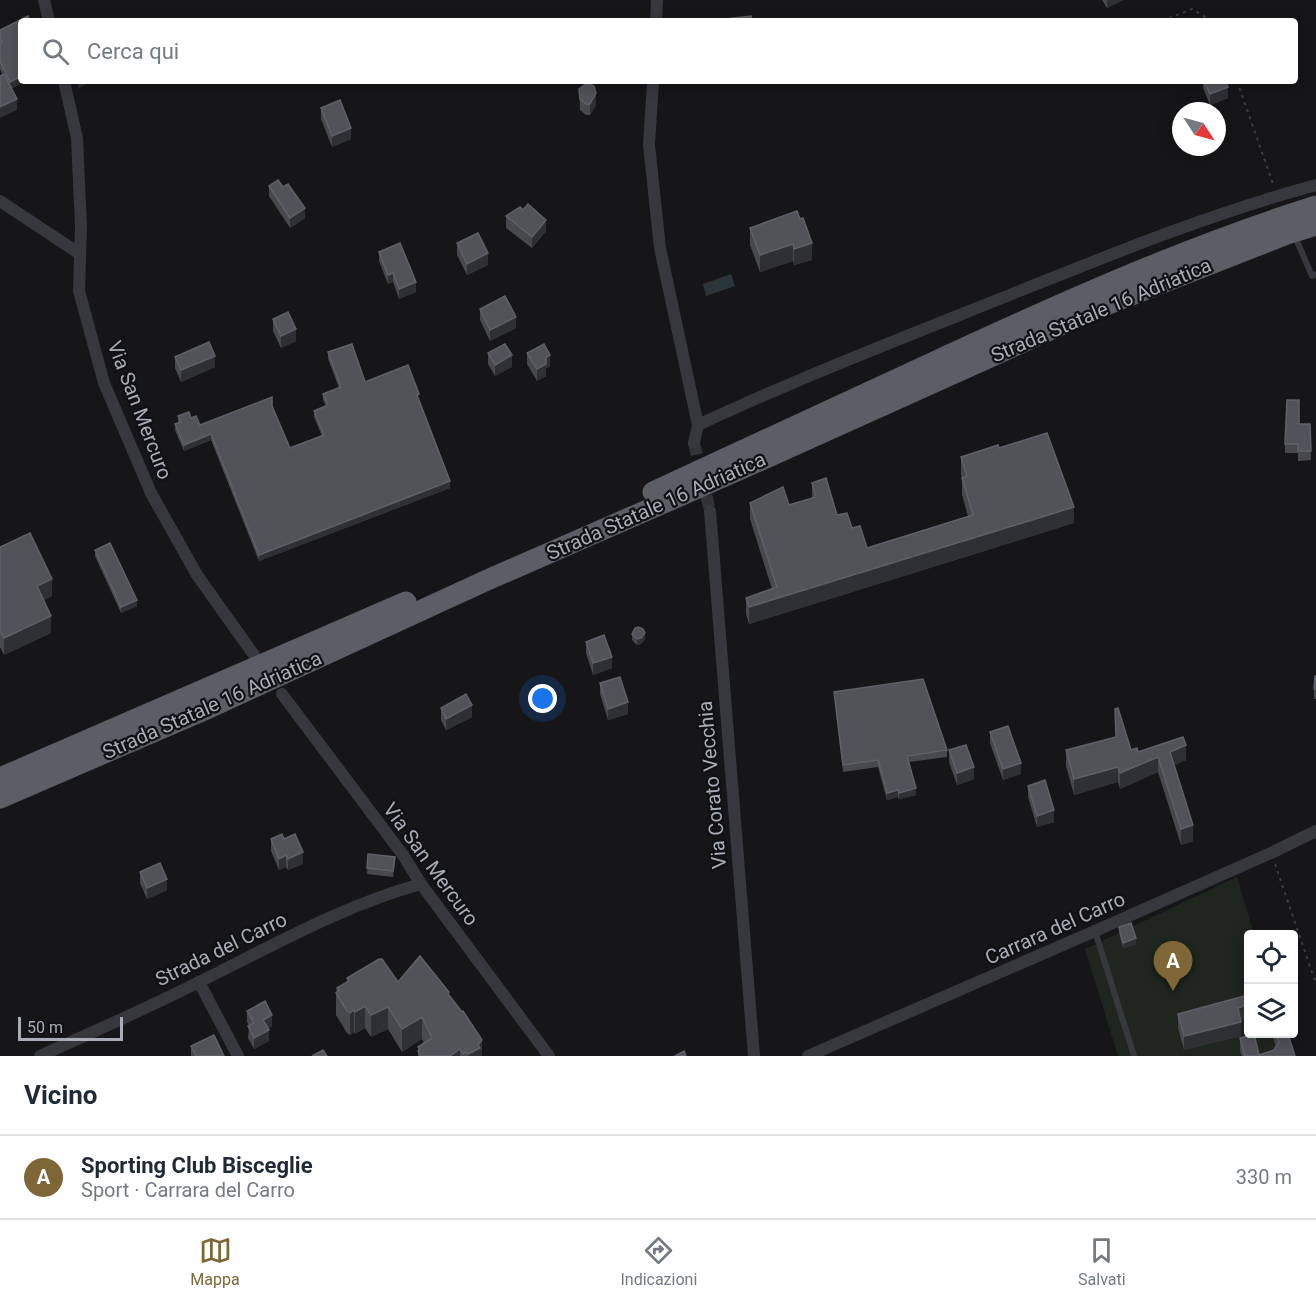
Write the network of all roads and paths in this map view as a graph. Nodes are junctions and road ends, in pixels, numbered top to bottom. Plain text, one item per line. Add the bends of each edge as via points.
1 (44, 0) edge
2 (657, 0) edge
3 (49, 18) edge
4 (656, 18) edge
5 (1170, 18) edge
6 (1207, 18) edge
7 (65, 84) edge
8 (652, 84) edge
9 (1238, 84) edge
10 (1316, 185) edge
11 (1277, 195) junction
12 (0, 201) edge
13 (1316, 206) edge
14 (1295, 224) edge
15 (80, 254) junction
16 (1316, 274) edge
17 (698, 425) junction
18 (694, 443) tunnel mouth
19 (710, 511) tunnel mouth
20 (254, 655) dead end
21 (282, 694) dead end
22 (0, 778) edge
23 (0, 798) edge
24 (1316, 831) edge
25 (1272, 853) junction
26 (421, 884) junction
27 (1095, 931) junction
28 (199, 982) junction
29 (1316, 984) edge
30 (40, 1056) edge
31 (238, 1056) edge
32 (549, 1056) edge
33 (754, 1056) edge
34 (808, 1056) edge
35 (1134, 1056) edge

1 - 3 street
2 - 4 street
5 - 6 path via 1192,9
7 - 15 street, Via San Mercuro via 77,138
8 - 17 street via 649,145 660,248
9 - 11 path
10 - 11 street
11 - 16 lane via 1312,276
11 - 17 street via 1073,270
12 - 15 street
13 - 14 highway, Strada Statale 16 Adriatica
14 - 22 highway, Strada Statale 16 Adriatica via 1232,234 1128,275 584,525
14 - 23 highway, Strada Statale 16 Adriatica
15 - 20 street, Via San Mercuro via 79,291 104,383 150,493 197,575
17 - 18 street
19 - 33 street, Via Corato Vecchia
21 - 26 street, Via San Mercuro
24 - 25 street, Carrara del Carro
25 - 27 street, Carrara del Carro
25 - 29 path
26 - 28 street, Strada del Carro via 383,894 319,922
26 - 32 street, Via San Mercuro
27 - 34 street, Carrara del Carro
27 - 35 lane
28 - 30 street, Strada del Carro
28 - 31 street

